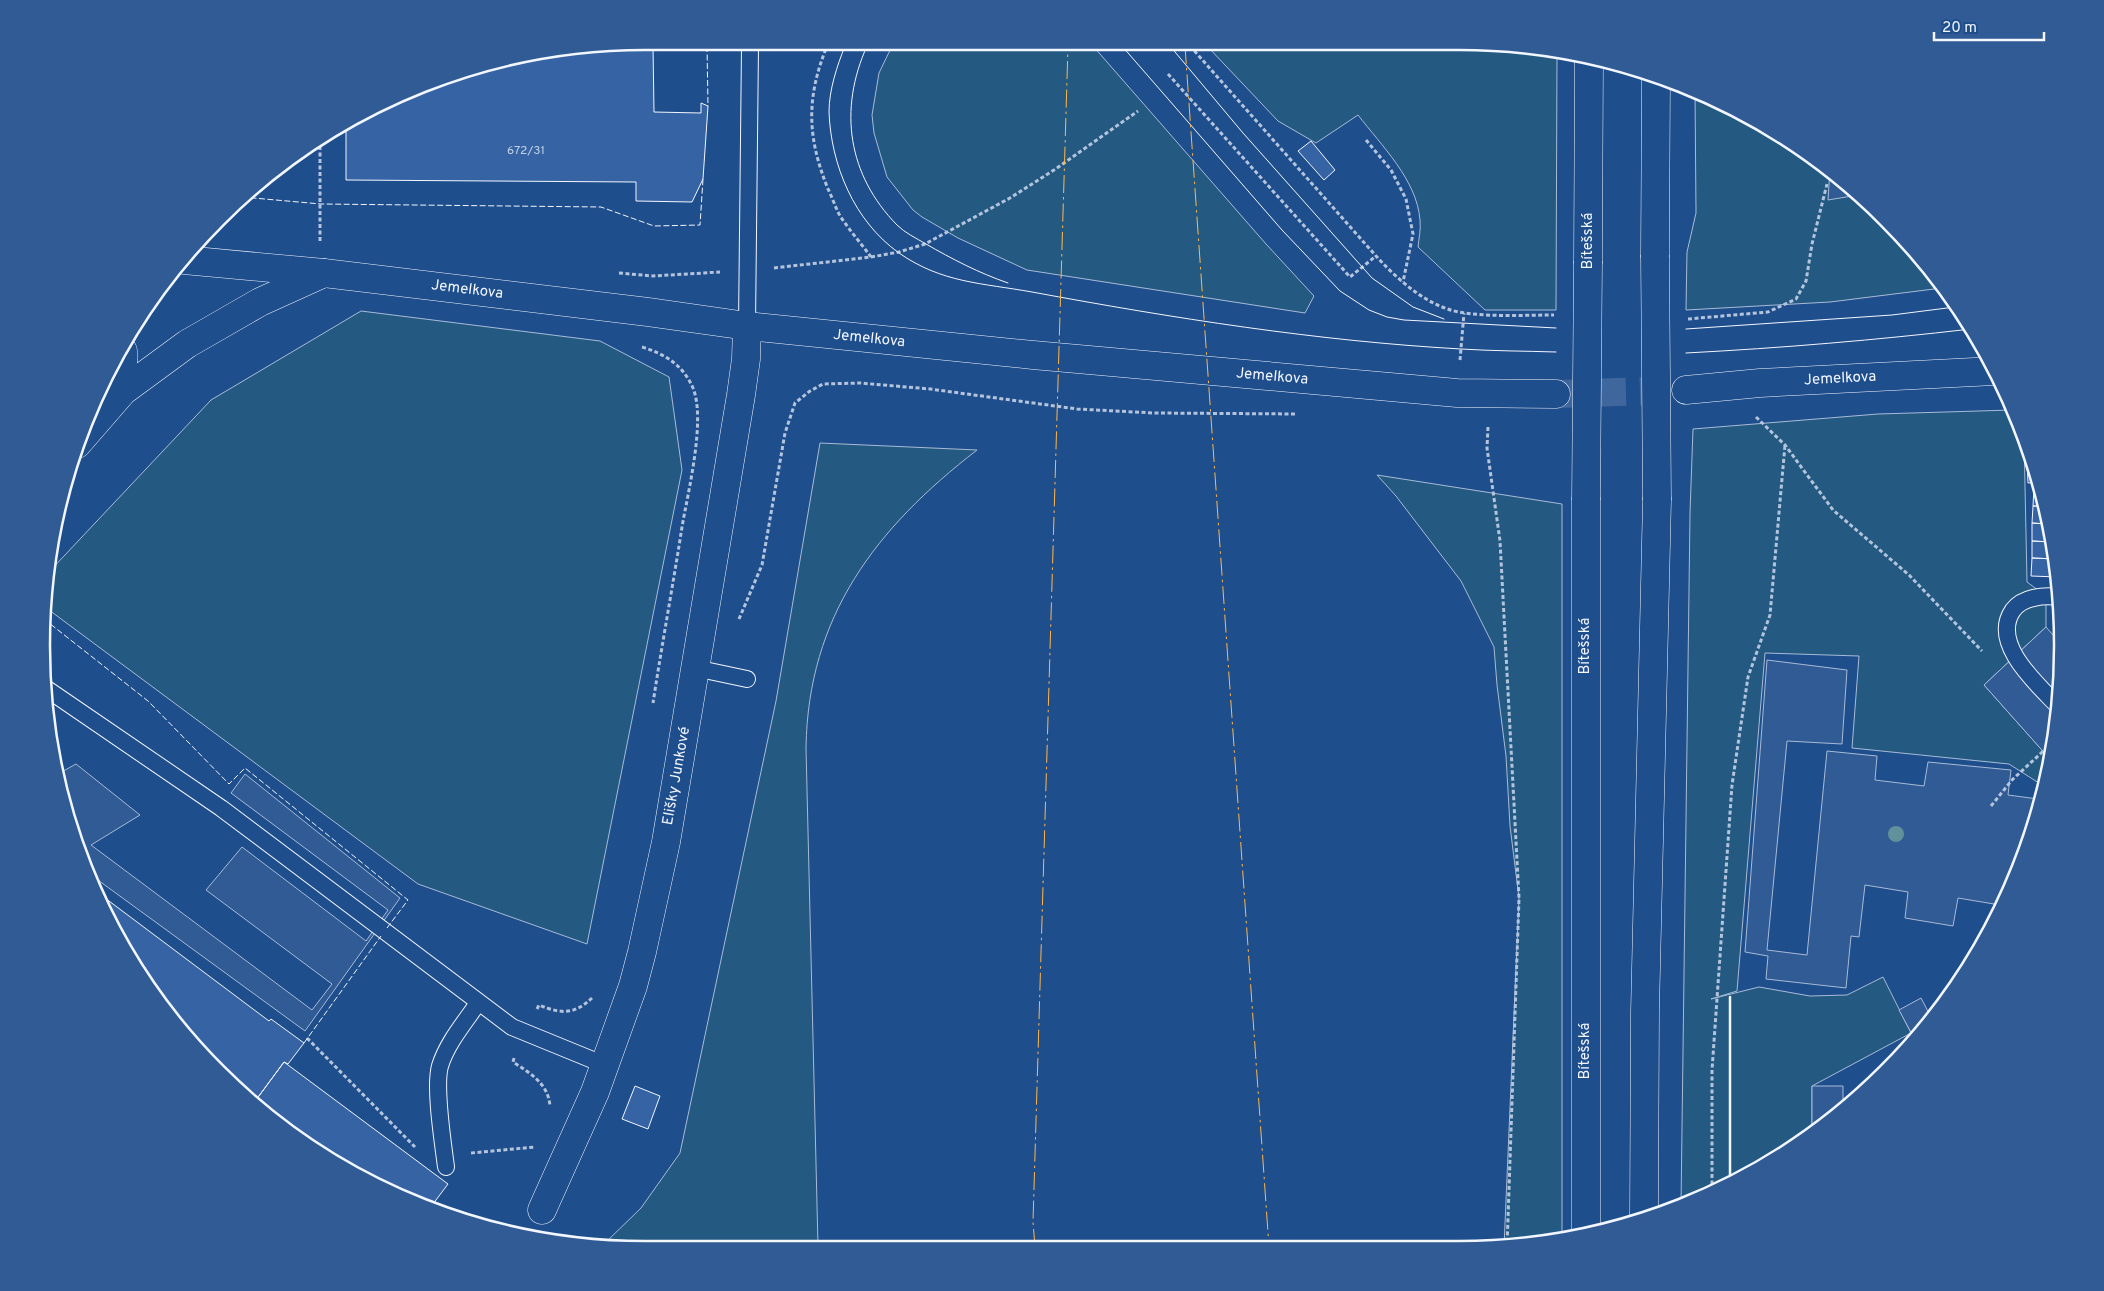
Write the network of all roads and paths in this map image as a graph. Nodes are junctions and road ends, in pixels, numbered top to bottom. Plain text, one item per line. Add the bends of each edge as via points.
1 (750, 50) edge
2 (825, 50) edge
3 (1194, 50) edge
4 (1589, 64) edge
5 (1168, 74) dead end
6 (1656, 84) edge
7 (1138, 111) dead end
8 (1366, 140) dead end
9 (320, 147) edge
10 (1827, 184) dead end
11 (320, 244) dead end
12 (1376, 256) junction
13 (872, 257) junction
14 (192, 261) edge
15 (748, 271) junction
16 (614, 272) dead end
17 (324, 273) junction
18 (1402, 282) junction
19 (1464, 313) junction
20 (1557, 316) dead end
21 (1686, 319) dead end
22 (747, 326) junction
23 (642, 347) dead end
24 (123, 361) edge
25 (1460, 362) dead end
26 (1987, 371) edge
27 (1686, 390) tunnel mouth
28 (123, 391) junction
29 (1488, 393) junction
30 (1556, 394) tunnel mouth
31 (1304, 414) dead end
32 (1754, 415) dead end
33 (92, 427) edge
34 (1785, 445) junction
35 (2052, 596) edge
36 (737, 623) dead end
37 (2022, 667) junction
38 (695, 668) junction
39 (747, 679) dead end
40 (52, 692) edge
41 (2051, 699) edge
42 (653, 707) dead end
43 (2045, 750) edge
44 (1991, 806) dead end
45 (596, 995) dead end
46 (478, 1003) junction
47 (526, 1033) junction
48 (605, 1066) junction
49 (550, 1112) dead end
50 (540, 1146) dead end
51 (446, 1167) dead end
52 (558, 1174) junction
53 (1712, 1184) edge
54 (542, 1210) dead end
55 (1644, 1211) edge
56 (1586, 1227) edge
57 (1507, 1239) edge

1 - 15 lane
2 - 13 path via 812,96 811,123 818,164 839,213
3 - 12 path
4 - 56 main road, Bítešská, bridge
5 - 12 path via 1350,277
6 - 55 main road, bridge via 1657,500 1645,1001
7 - 13 path via 1010,198 925,244
8 - 18 path via 1391,170 1406,199 1413,234
9 - 11 path
10 - 21 path via 1806,282 1796,299 1768,312
12 - 18 path
13 - 15 path
14 - 17 main road, Jemelkova
15 - 16 path via 653,276
15 - 22 lane
17 - 22 main road, Jemelkova
17 - 28 main road via 260,302 187,344
18 - 19 path via 1436,303
19 - 20 path
19 - 25 path
22 - 29 main road, Jemelkova via 1062,358 1457,393
22 - 38 main road, Elišky Junkové via 741,395
23 - 42 path via 664,355 681,368 693,388 696,405 694,456
24 - 28 main road
26 - 27 main road, Jemelkova
28 - 33 main road
29 - 30 main road, Jemelkova
29 - 57 path via 1487,448 1500,541 1520,898
31 - 36 path via 1077,409 930,389 860,383 823,384 795,403 785,434 762,565
32 - 34 path
34 - 37 path via 1833,510 1909,575 2000,669
34 - 53 path via 1770,615 1748,676 1732,786 1712,1070
35 - 37 lane via 2019,602 2009,617 2006,636
37 - 41 lane
38 - 39 lane
38 - 48 main road, Elišky Junkové via 666,842 642,952
40 - 46 lane via 221,808
43 - 44 path via 2012,780
45 - 47 path via 574,1011 561,1012 539,1005
46 - 47 lane
46 - 51 lane via 452,1041 440,1068
47 - 48 lane
47 - 49 path via 513,1062 544,1086 551,1105
48 - 52 main road, Elišky Junkové
50 - 52 path via 533,1164
52 - 54 main road, Elišky Junkové

